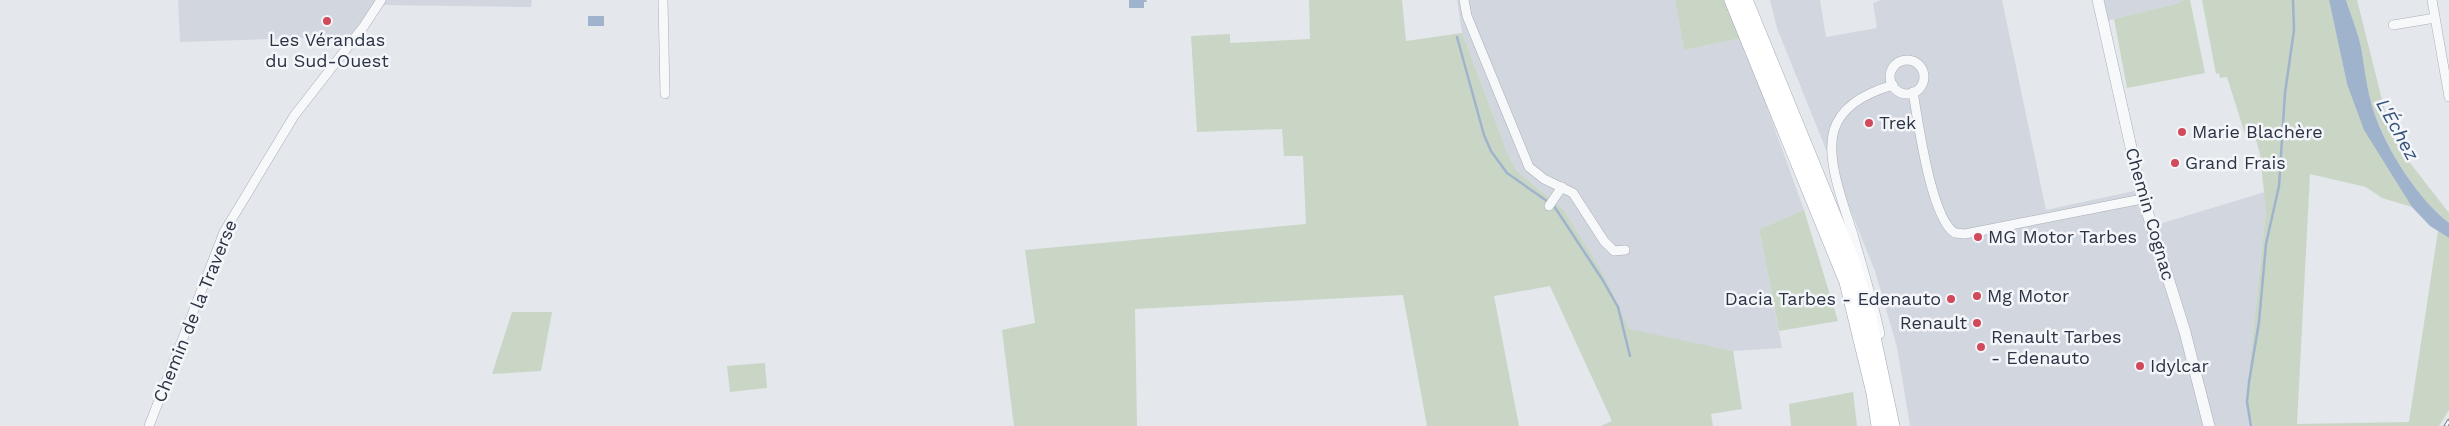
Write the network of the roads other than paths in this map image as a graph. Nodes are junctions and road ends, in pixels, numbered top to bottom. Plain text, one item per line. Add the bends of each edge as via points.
1 (380, 0) edge
2 (663, 0) edge
3 (1464, 0) edge
4 (1732, 0) edge
5 (1745, 0) edge
6 (2098, 0) edge
7 (2432, 0) edge
8 (2435, 18) junction
9 (2393, 25) dead end
10 (1892, 85) junction
11 (1913, 92) junction
12 (665, 94) dead end
13 (2449, 97) edge
14 (1562, 186) junction
15 (2142, 198) junction
16 (1550, 204) dead end
17 (1625, 250) dead end
18 (1886, 392) junction
19 (149, 426) edge
20 (1879, 426) edge
21 (1892, 426) edge
22 (2209, 426) edge

1 - 19 street, Chemin de la Traverse via 364,26 294,116 224,232
2 - 12 street
3 - 14 street via 1467,16 1529,167 1544,179
4 - 20 main road via 1847,282
5 - 18 main road via 1851,259 1867,309
6 - 15 street, Chemin Cognac
7 - 8 street
8 - 9 street
8 - 13 street
10 - 11 street via 1902,93
10 - 11 street via 1892,69 1900,62 1910,60 1920,66 1924,76 1921,86
10 - 18 street via 1851,105 1837,123 1832,146 1839,186 1875,312 1887,369
11 - 15 street via 1933,191 1946,224 1955,233 1973,233
14 - 16 street
14 - 17 street via 1573,193 1604,241 1614,251
15 - 22 street, Chemin Cognac via 2185,332
18 - 21 main road

